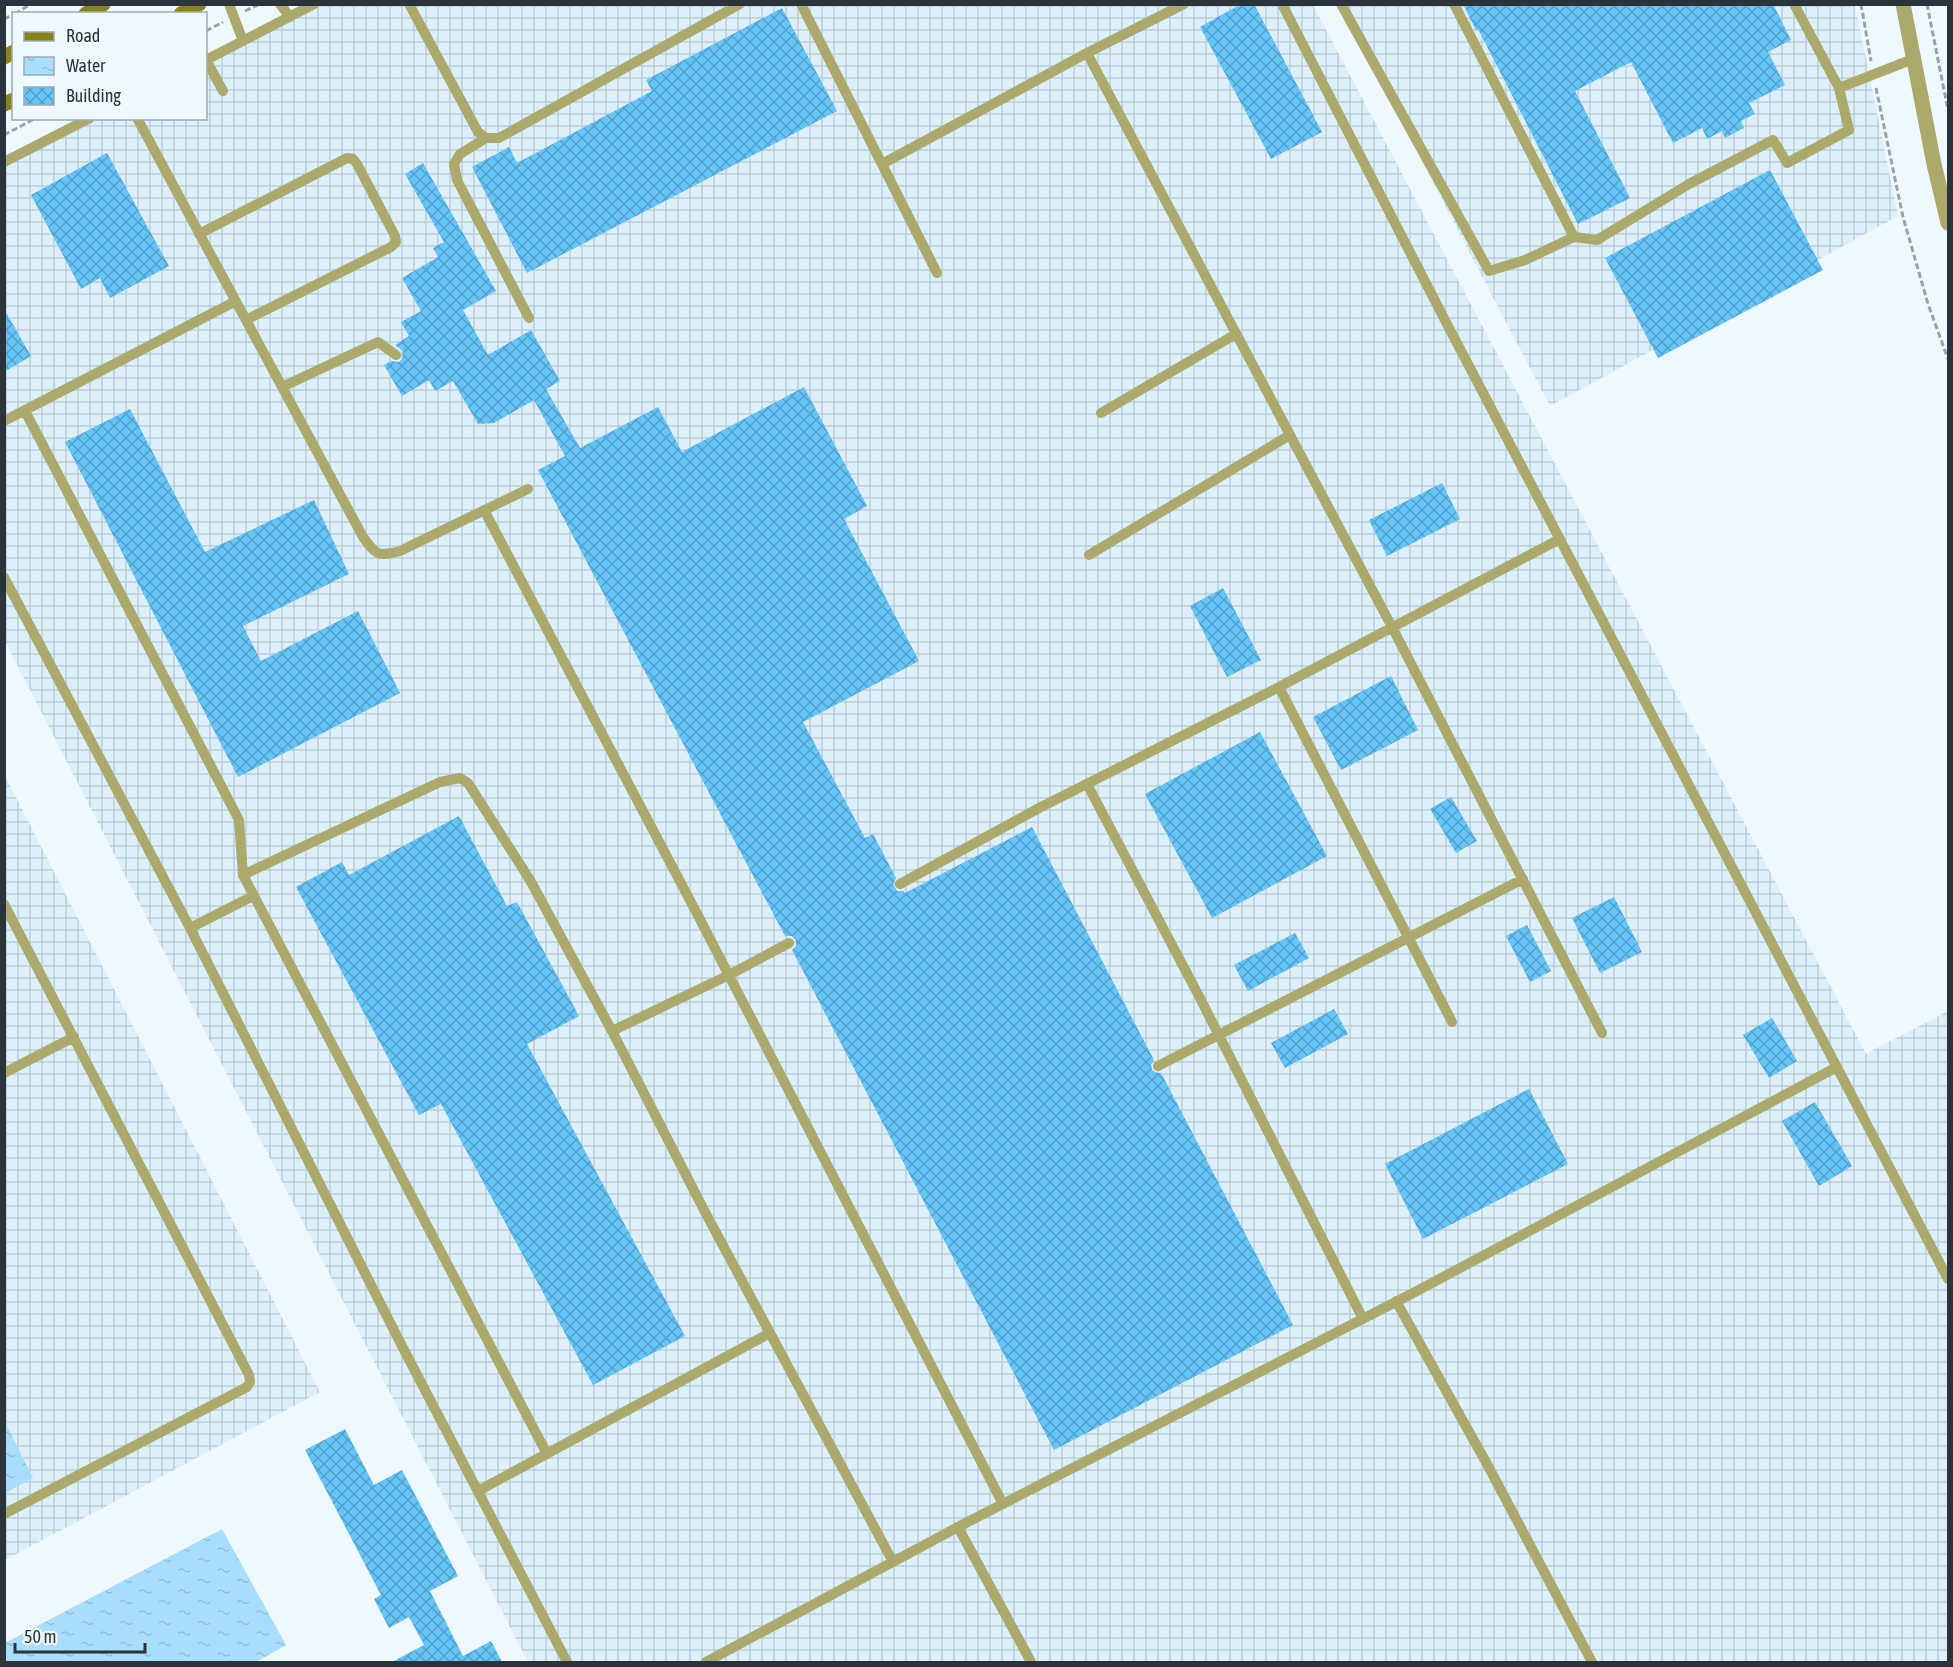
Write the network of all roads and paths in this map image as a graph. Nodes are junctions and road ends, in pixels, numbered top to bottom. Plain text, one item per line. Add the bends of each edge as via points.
1 (31, 4) edge
2 (103, 4) edge
3 (199, 4) edge
4 (229, 4) edge
5 (280, 4) edge
6 (314, 4) edge
7 (409, 4) edge
8 (740, 4) edge
9 (801, 4) edge
10 (1184, 4) edge
11 (1282, 4) edge
12 (1341, 4) edge
13 (1454, 4) edge
14 (1794, 4) edge
15 (1861, 4) edge
16 (1903, 4) edge
17 (1927, 4) edge
18 (17, 12) edge
19 (89, 12) edge
20 (185, 12) edge
21 (290, 17) junction
22 (243, 41) junction
23 (1087, 53) junction
24 (207, 59) edge
25 (1913, 59) junction
26 (207, 62) edge
27 (1873, 75) junction
28 (1839, 88) junction
29 (223, 91) dead end
30 (1948, 110) edge
31 (32, 120) edge
32 (86, 120) edge
33 (138, 120) edge
34 (4, 135) edge
35 (486, 138) junction
36 (4, 162) edge
37 (882, 164) junction
38 (1948, 223) edge
39 (200, 234) junction
40 (1574, 237) junction
41 (937, 273) dead end
42 (236, 301) junction
43 (529, 318) dead end
44 (246, 320) junction
45 (1236, 334) junction
46 (396, 355) dead end
47 (1948, 359) edge
48 (282, 387) junction
49 (25, 411) junction
50 (1101, 413) dead end
51 (4, 422) edge
52 (1290, 435) junction
53 (528, 489) dead end
54 (484, 510) junction
55 (1560, 539) junction
56 (1089, 555) dead end
57 (4, 577) edge
58 (1392, 627) junction
59 (1279, 687) junction
60 (1087, 784) junction
61 (243, 875) junction
62 (1523, 879) junction
63 (900, 884) dead end
64 (254, 896) junction
65 (4, 904) edge
66 (190, 928) junction
67 (1409, 938) junction
68 (789, 943) dead end
69 (729, 975) junction
70 (1452, 1022) dead end
71 (612, 1031) junction
72 (1602, 1033) dead end
73 (1218, 1035) junction
74 (74, 1037) junction
75 (1158, 1066) dead end
76 (1837, 1067) junction
77 (4, 1073) edge
78 (1948, 1280) edge
79 (1396, 1301) junction
80 (1362, 1319) junction
81 (770, 1333) junction
82 (547, 1454) junction
83 (478, 1491) junction
84 (1004, 1503) junction
85 (4, 1514) edge
86 (958, 1527) junction
87 (892, 1562) junction
88 (567, 1662) edge
89 (706, 1662) edge
90 (1030, 1662) edge
91 (1592, 1662) edge

1 - 18 path
2 - 19 street
3 - 20 street
4 - 22 lane
5 - 21 lane
6 - 21 lane
7 - 35 lane via 478,132
8 - 35 lane via 499,138
9 - 37 lane
10 - 23 lane
11 - 55 lane
12 - 40 lane via 1489,271 1525,260
13 - 40 lane
14 - 28 lane
15 - 27 path
16 - 25 street
17 - 30 path
21 - 22 lane
22 - 24 lane
23 - 37 lane
23 - 45 lane
25 - 27 lane
25 - 38 street
26 - 29 lane
27 - 28 lane
27 - 47 path via 1904,217
28 - 40 lane via 1849,130 1787,163 1773,140 1689,184 1597,240
31 - 34 path
32 - 36 lane
33 - 39 lane
35 - 43 lane via 460,154 454,164 457,180
37 - 41 lane
39 - 42 lane
39 - 44 lane via 347,158 357,164 379,205 395,236 391,247
42 - 44 lane
42 - 49 lane
44 - 48 lane
45 - 50 lane
45 - 52 lane
46 - 48 lane via 378,342
48 - 54 lane via 375,553 400,551
49 - 51 lane
49 - 61 lane via 239,820
52 - 56 lane
52 - 58 lane
53 - 54 lane
54 - 69 lane
55 - 58 lane
55 - 76 lane
57 - 66 lane
58 - 59 lane
58 - 62 lane
59 - 60 lane
59 - 67 lane
60 - 63 lane
60 - 73 lane
61 - 64 lane
61 - 71 lane via 440,782 460,778 468,783 530,880
62 - 67 lane
62 - 72 lane
64 - 66 lane
64 - 82 lane
65 - 74 lane
66 - 83 lane
67 - 70 lane
67 - 73 lane
68 - 69 lane
69 - 71 lane
69 - 84 lane
71 - 81 lane
73 - 75 lane
73 - 80 lane
74 - 77 lane
74 - 85 lane via 250,1382
76 - 78 lane
76 - 79 lane
79 - 80 lane
79 - 91 lane
80 - 84 lane
81 - 82 lane
81 - 87 lane
82 - 83 lane
83 - 88 lane
84 - 86 lane
86 - 87 lane
86 - 90 lane
87 - 89 lane

